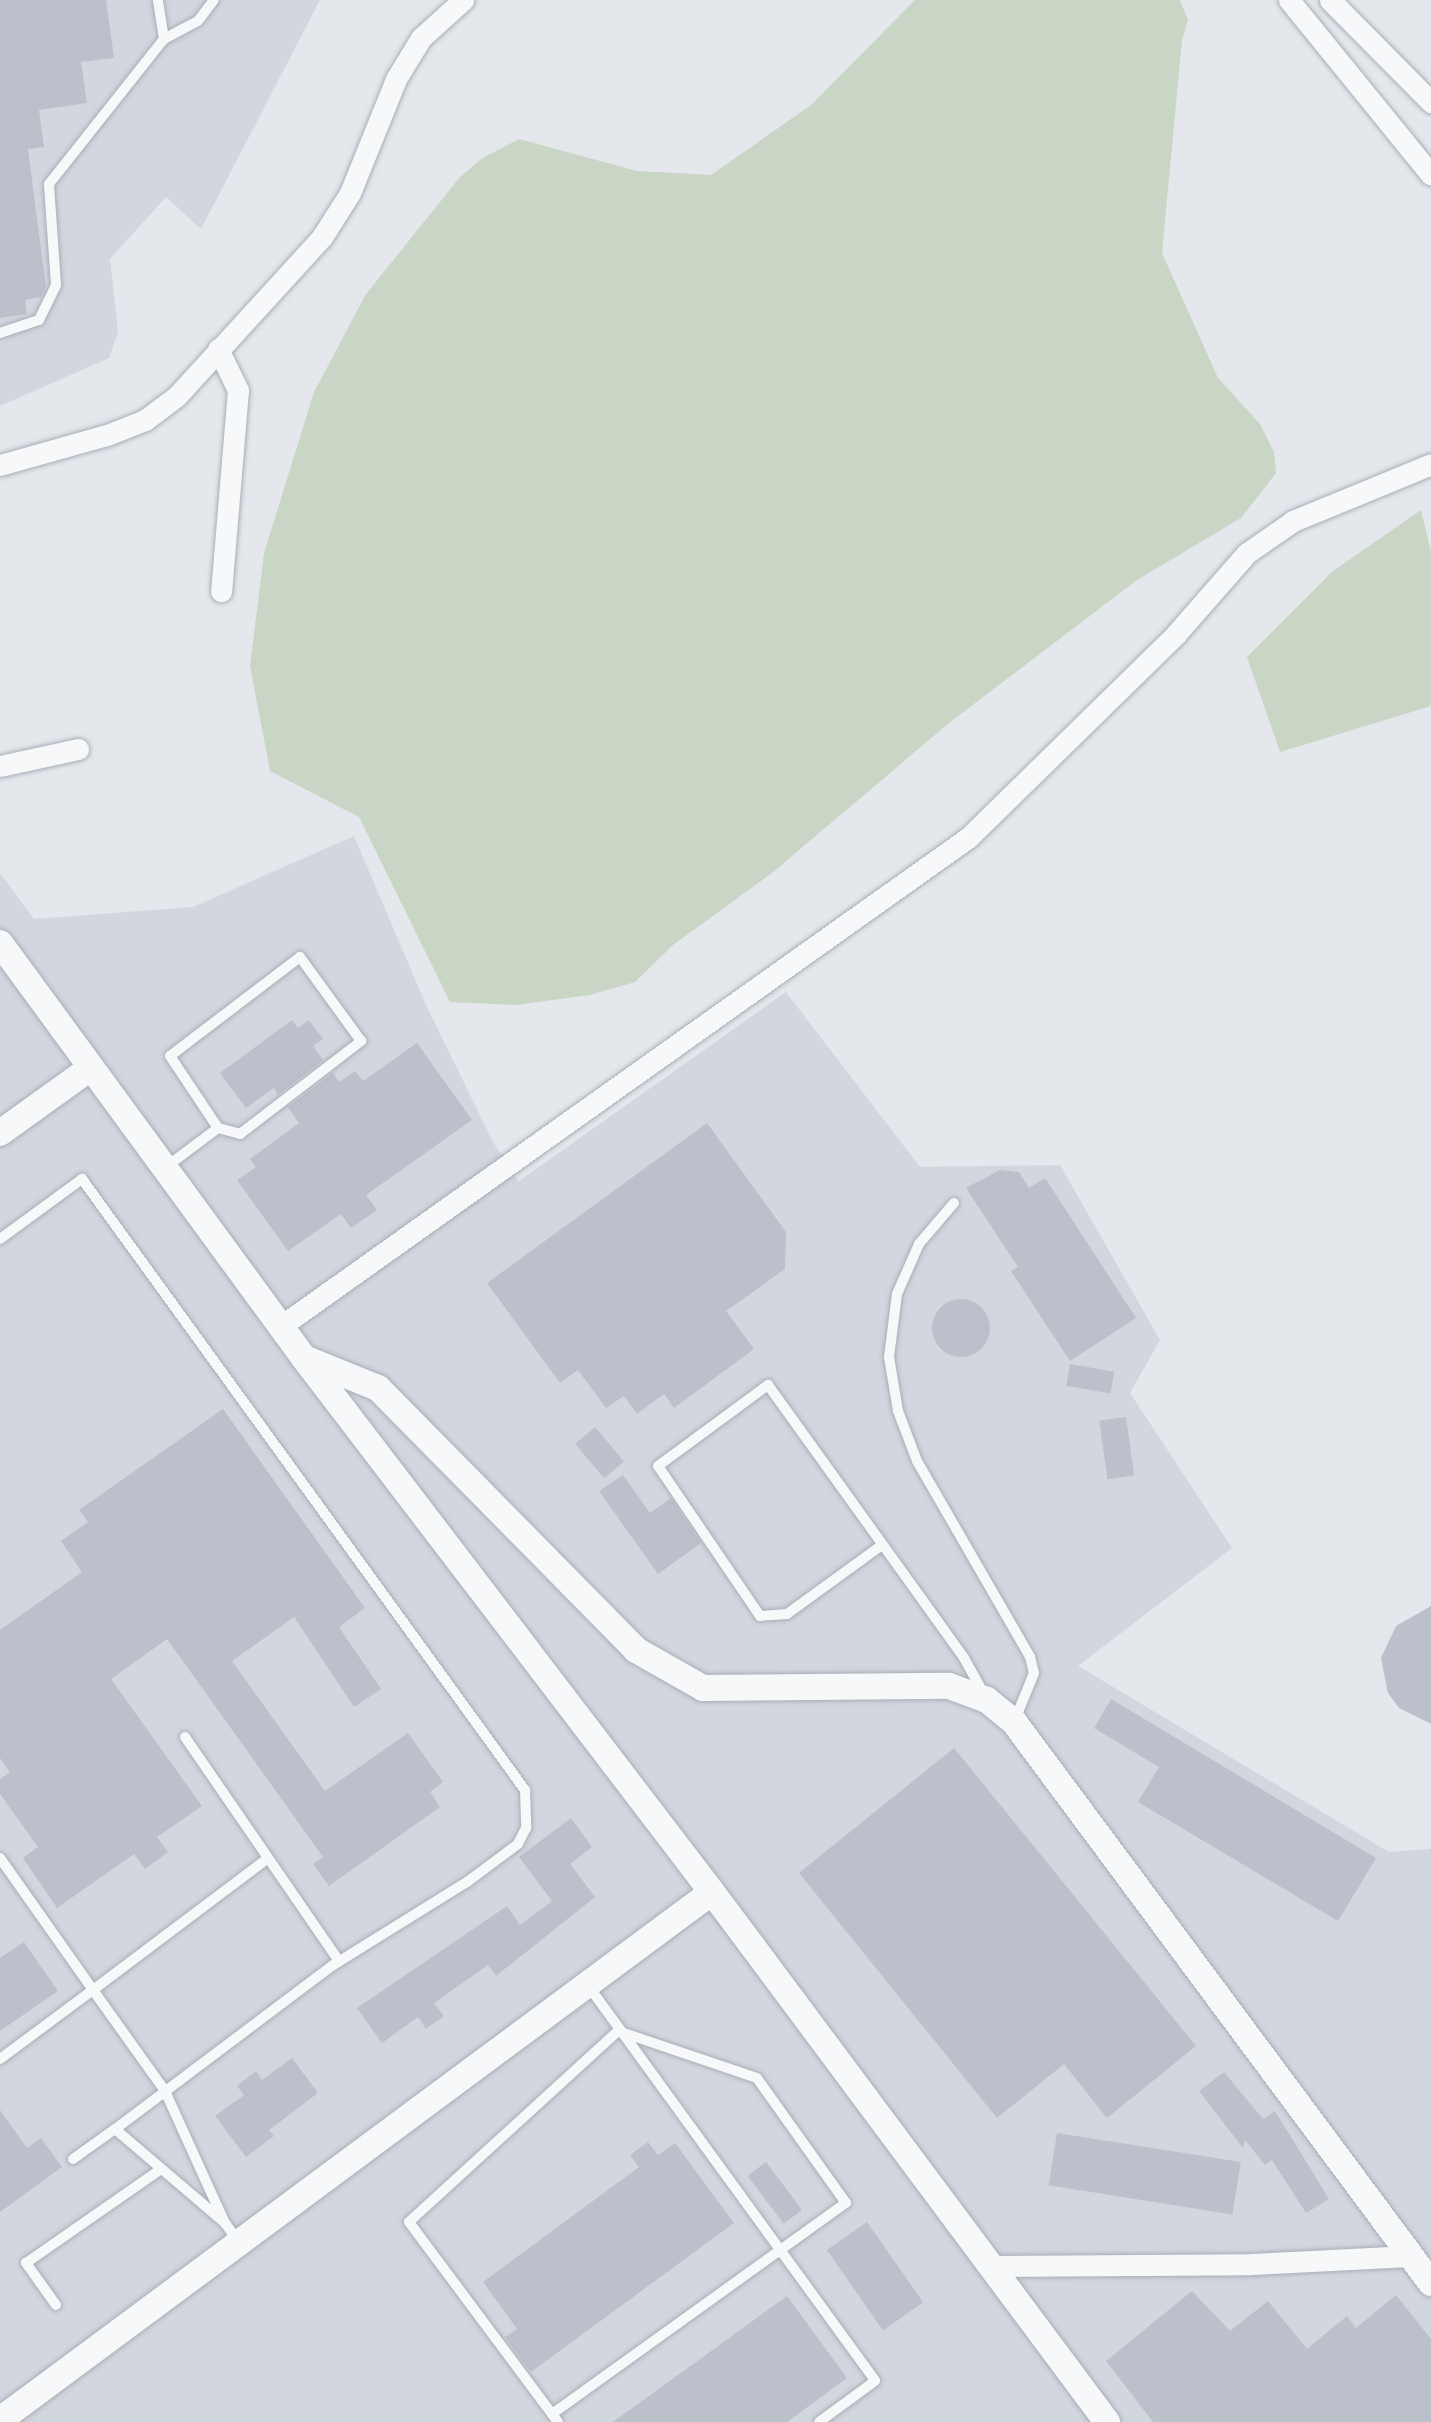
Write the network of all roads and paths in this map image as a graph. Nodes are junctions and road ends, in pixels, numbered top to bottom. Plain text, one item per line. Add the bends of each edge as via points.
1 (158, 0) edge
2 (214, 0) edge
3 (464, 0) edge
4 (1289, 0) edge
5 (1330, 0) edge
6 (164, 38) junction
7 (1431, 102) edge
8 (1431, 175) edge
9 (0, 333) edge
10 (218, 349) junction
11 (0, 464) edge
12 (1431, 464) edge
13 (220, 591) dead end
14 (78, 749) dead end
15 (0, 765) edge
16 (0, 943) edge
17 (89, 1069) junction
18 (218, 1128) junction
19 (0, 1133) edge
20 (164, 1169) junction
21 (954, 1203) dead end
22 (0, 1238) edge
23 (282, 1326) junction
24 (304, 1358) junction
25 (883, 1545) junction
26 (987, 1700) junction
27 (1014, 1722) junction
28 (185, 1737) dead end
29 (0, 1858) edge
30 (268, 1858) junction
31 (712, 1892) junction
32 (339, 1961) junction
33 (587, 1984) junction
34 (93, 1990) junction
35 (618, 2031) junction
36 (0, 2059) edge
37 (165, 2091) junction
38 (115, 2129) junction
39 (73, 2159) dead end
40 (160, 2170) junction
41 (232, 2233) junction
42 (780, 2250) junction
43 (1410, 2256) junction
44 (991, 2266) junction
45 (1431, 2283) edge
46 (56, 2305) dead end
47 (555, 2418) edge
48 (0, 2420) edge
49 (819, 2422) edge
50 (1107, 2422) edge

1 - 6 lane
2 - 6 lane via 198,21
3 - 10 street via 421,38 396,79 350,193 322,237
4 - 8 street
5 - 7 street
6 - 9 lane via 49,184 57,285 39,320
10 - 11 street via 176,397 145,420
10 - 13 street via 238,390
12 - 23 street via 1293,521 1247,553 1176,634 969,837
14 - 15 street
16 - 17 street
17 - 19 street
17 - 20 street
18 - 18 lane via 240,1134 361,1041 300,957 170,1056
18 - 20 lane
20 - 23 street
21 - 27 lane via 919,1244 897,1294 889,1357 898,1411 917,1461 1030,1657 1034,1673
22 - 32 lane via 82,1179 525,1790 529,1810 518,1844 467,1882
23 - 24 street
24 - 26 street via 378,1388 636,1650 703,1688 949,1686
24 - 31 street
25 - 25 lane via 768,1385 658,1466 760,1616 787,1614
25 - 26 lane via 964,1658
26 - 27 street
27 - 43 street
28 - 30 lane
29 - 34 lane
30 - 32 lane
30 - 34 lane
31 - 33 street
31 - 44 street
32 - 37 lane
33 - 35 lane
33 - 41 street
34 - 36 lane
34 - 37 lane
35 - 42 lane
35 - 42 lane via 757,2078 846,2203
35 - 47 lane via 409,2222
37 - 38 lane
37 - 41 lane
38 - 39 lane
38 - 40 lane
40 - 41 lane
40 - 46 lane via 26,2263
41 - 48 street
42 - 47 lane
42 - 49 lane via 876,2381
43 - 44 street via 1252,2264
43 - 45 street
44 - 50 street

